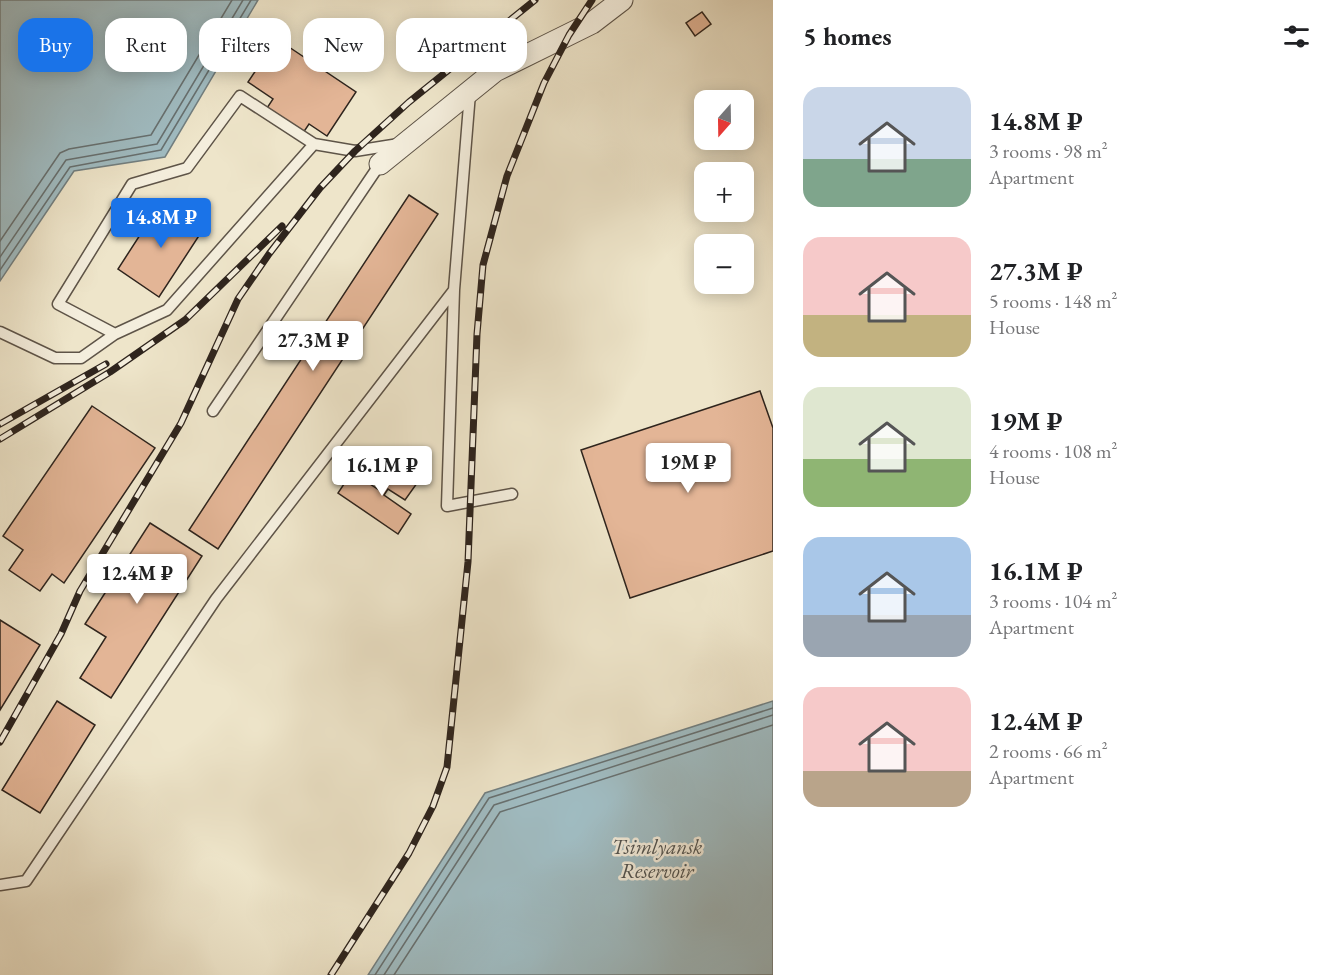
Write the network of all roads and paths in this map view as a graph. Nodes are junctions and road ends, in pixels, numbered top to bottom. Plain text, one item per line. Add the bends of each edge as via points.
1 (622, 0) edge
2 (471, 91) junction
3 (406, 143) junction
4 (314, 144) junction
5 (380, 164) joint
6 (454, 290) junction
7 (0, 333) edge
8 (115, 334) junction
9 (213, 411) dead end
10 (512, 494) dead end
11 (0, 885) edge

1 - 2 street via 592,23 495,71
2 - 3 street
2 - 6 lane
3 - 4 lane via 355,151
3 - 5 street
4 - 8 lane via 167,310
4 - 8 lane via 240,96 187,168 132,184 58,304
5 - 9 lane
6 - 10 lane via 447,506
6 - 11 lane via 216,599 26,881
7 - 8 lane via 55,358 81,358

